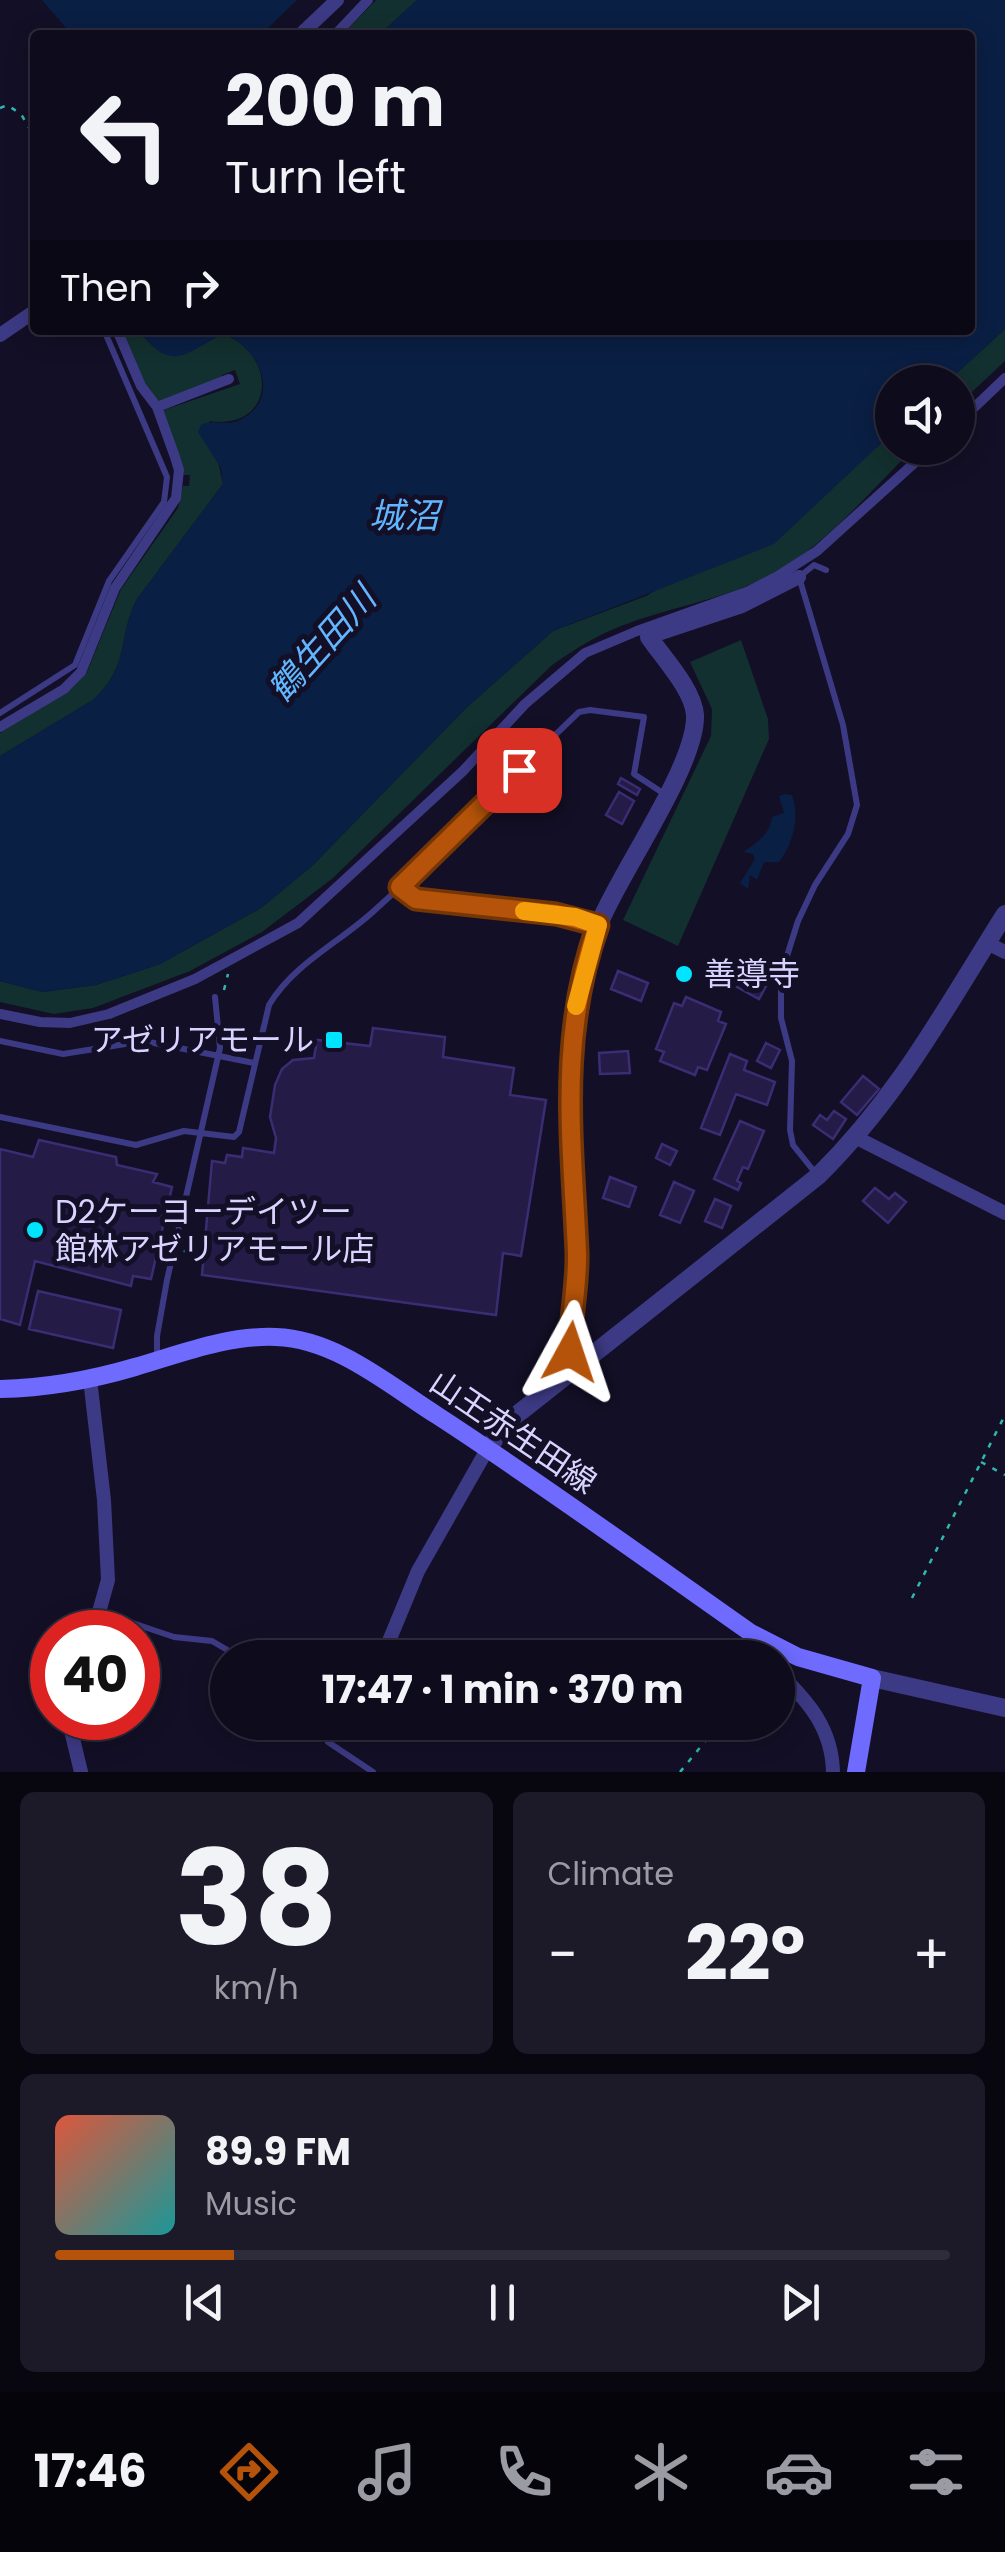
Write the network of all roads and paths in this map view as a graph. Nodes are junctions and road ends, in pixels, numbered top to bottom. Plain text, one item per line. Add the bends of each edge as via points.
1 (337, 0) edge
2 (368, 0) edge
3 (305, 30) edge
4 (340, 30) edge
5 (0, 108) edge
6 (30, 131) edge
7 (30, 315) edge
8 (106, 335) edge
9 (119, 335) edge
10 (0, 336) edge
11 (1005, 378) edge
12 (229, 379) dead end
13 (157, 407) junction
14 (975, 407) edge
15 (912, 465) edge
16 (826, 570) dead end
17 (799, 577) junction
18 (648, 637) joint
19 (0, 713) edge
20 (0, 727) edge
21 (667, 795) junction
22 (400, 887) junction
23 (1005, 914) edge
24 (598, 925) junction
25 (987, 943) junction
26 (1005, 952) edge
27 (225, 964) junction
28 (215, 997) joint
29 (0, 1014) edge
30 (0, 1040) edge
31 (218, 1057) junction
32 (254, 1063) junction
33 (0, 1116) edge
34 (201, 1131) junction
35 (856, 1138) junction
36 (818, 1176) junction
37 (1005, 1213) edge
38 (158, 1247) dead end
39 (203, 1254) dead end
40 (157, 1360) junction
41 (576, 1368) junction
42 (90, 1379) junction
43 (0, 1389) edge
44 (1005, 1415) edge
45 (488, 1448) junction
46 (981, 1462) junction
47 (1005, 1474) edge
48 (912, 1598) dead end
49 (100, 1610) edge
50 (160, 1632) edge
51 (389, 1640) edge
52 (210, 1641) edge
53 (872, 1678) junction
54 (795, 1689) edge
55 (1005, 1708) edge
56 (73, 1740) edge
57 (329, 1740) edge
58 (706, 1740) edge
59 (833, 1766) edge
60 (856, 1767) edge
61 (81, 1772) edge
62 (373, 1772) edge
63 (680, 1772) edge

1 - 3 street
2 - 4 street
5 - 6 path via 14,108
7 - 10 street
8 - 19 lane via 166,477 164,502 109,581 74,665
9 - 13 street
11 - 14 street
12 - 13 street
13 - 20 street via 179,470 176,498 116,588 81,672
15 - 27 street via 816,552 778,576 584,653 316,909
16 - 17 lane via 814,565
17 - 18 street via 742,606
17 - 36 lane via 843,725 857,805 848,834 798,922 781,975 781,1018 792,1061 790,1130 793,1145
18 - 21 street via 694,715
21 - 22 lane via 634,774 644,717 579,712
21 - 24 street
22 - 24 lane via 416,899
22 - 32 lane via 278,990
23 - 25 street
24 - 41 street via 580,984 570,1063 577,1257 570,1352
25 - 26 street
25 - 35 street via 911,1068
27 - 28 path via 228,984
27 - 29 street via 94,1018 40,1022
28 - 31 lane
30 - 31 lane via 64,1054 144,1041
31 - 32 lane
31 - 34 lane
32 - 34 lane via 240,1132 234,1137
33 - 34 lane via 136,1145
34 - 40 lane via 164,1291
35 - 36 street
35 - 37 street
36 - 41 street
38 - 39 path, bridge
40 - 42 main road, 山王赤生田線
40 - 45 main road, 山王赤生田線 via 250,1338 302,1340 342,1356
41 - 45 street via 509,1421
42 - 43 main road, 山王赤生田線
42 - 49 street via 108,1580
44 - 46 path
45 - 51 street via 418,1571
45 - 53 main road, 山王赤生田線 via 775,1647
46 - 47 path
46 - 48 path
50 - 52 lane
53 - 55 street
53 - 60 main road
54 - 59 street via 818,1716
56 - 61 street
57 - 62 lane
58 - 63 path
59 - 60 street

